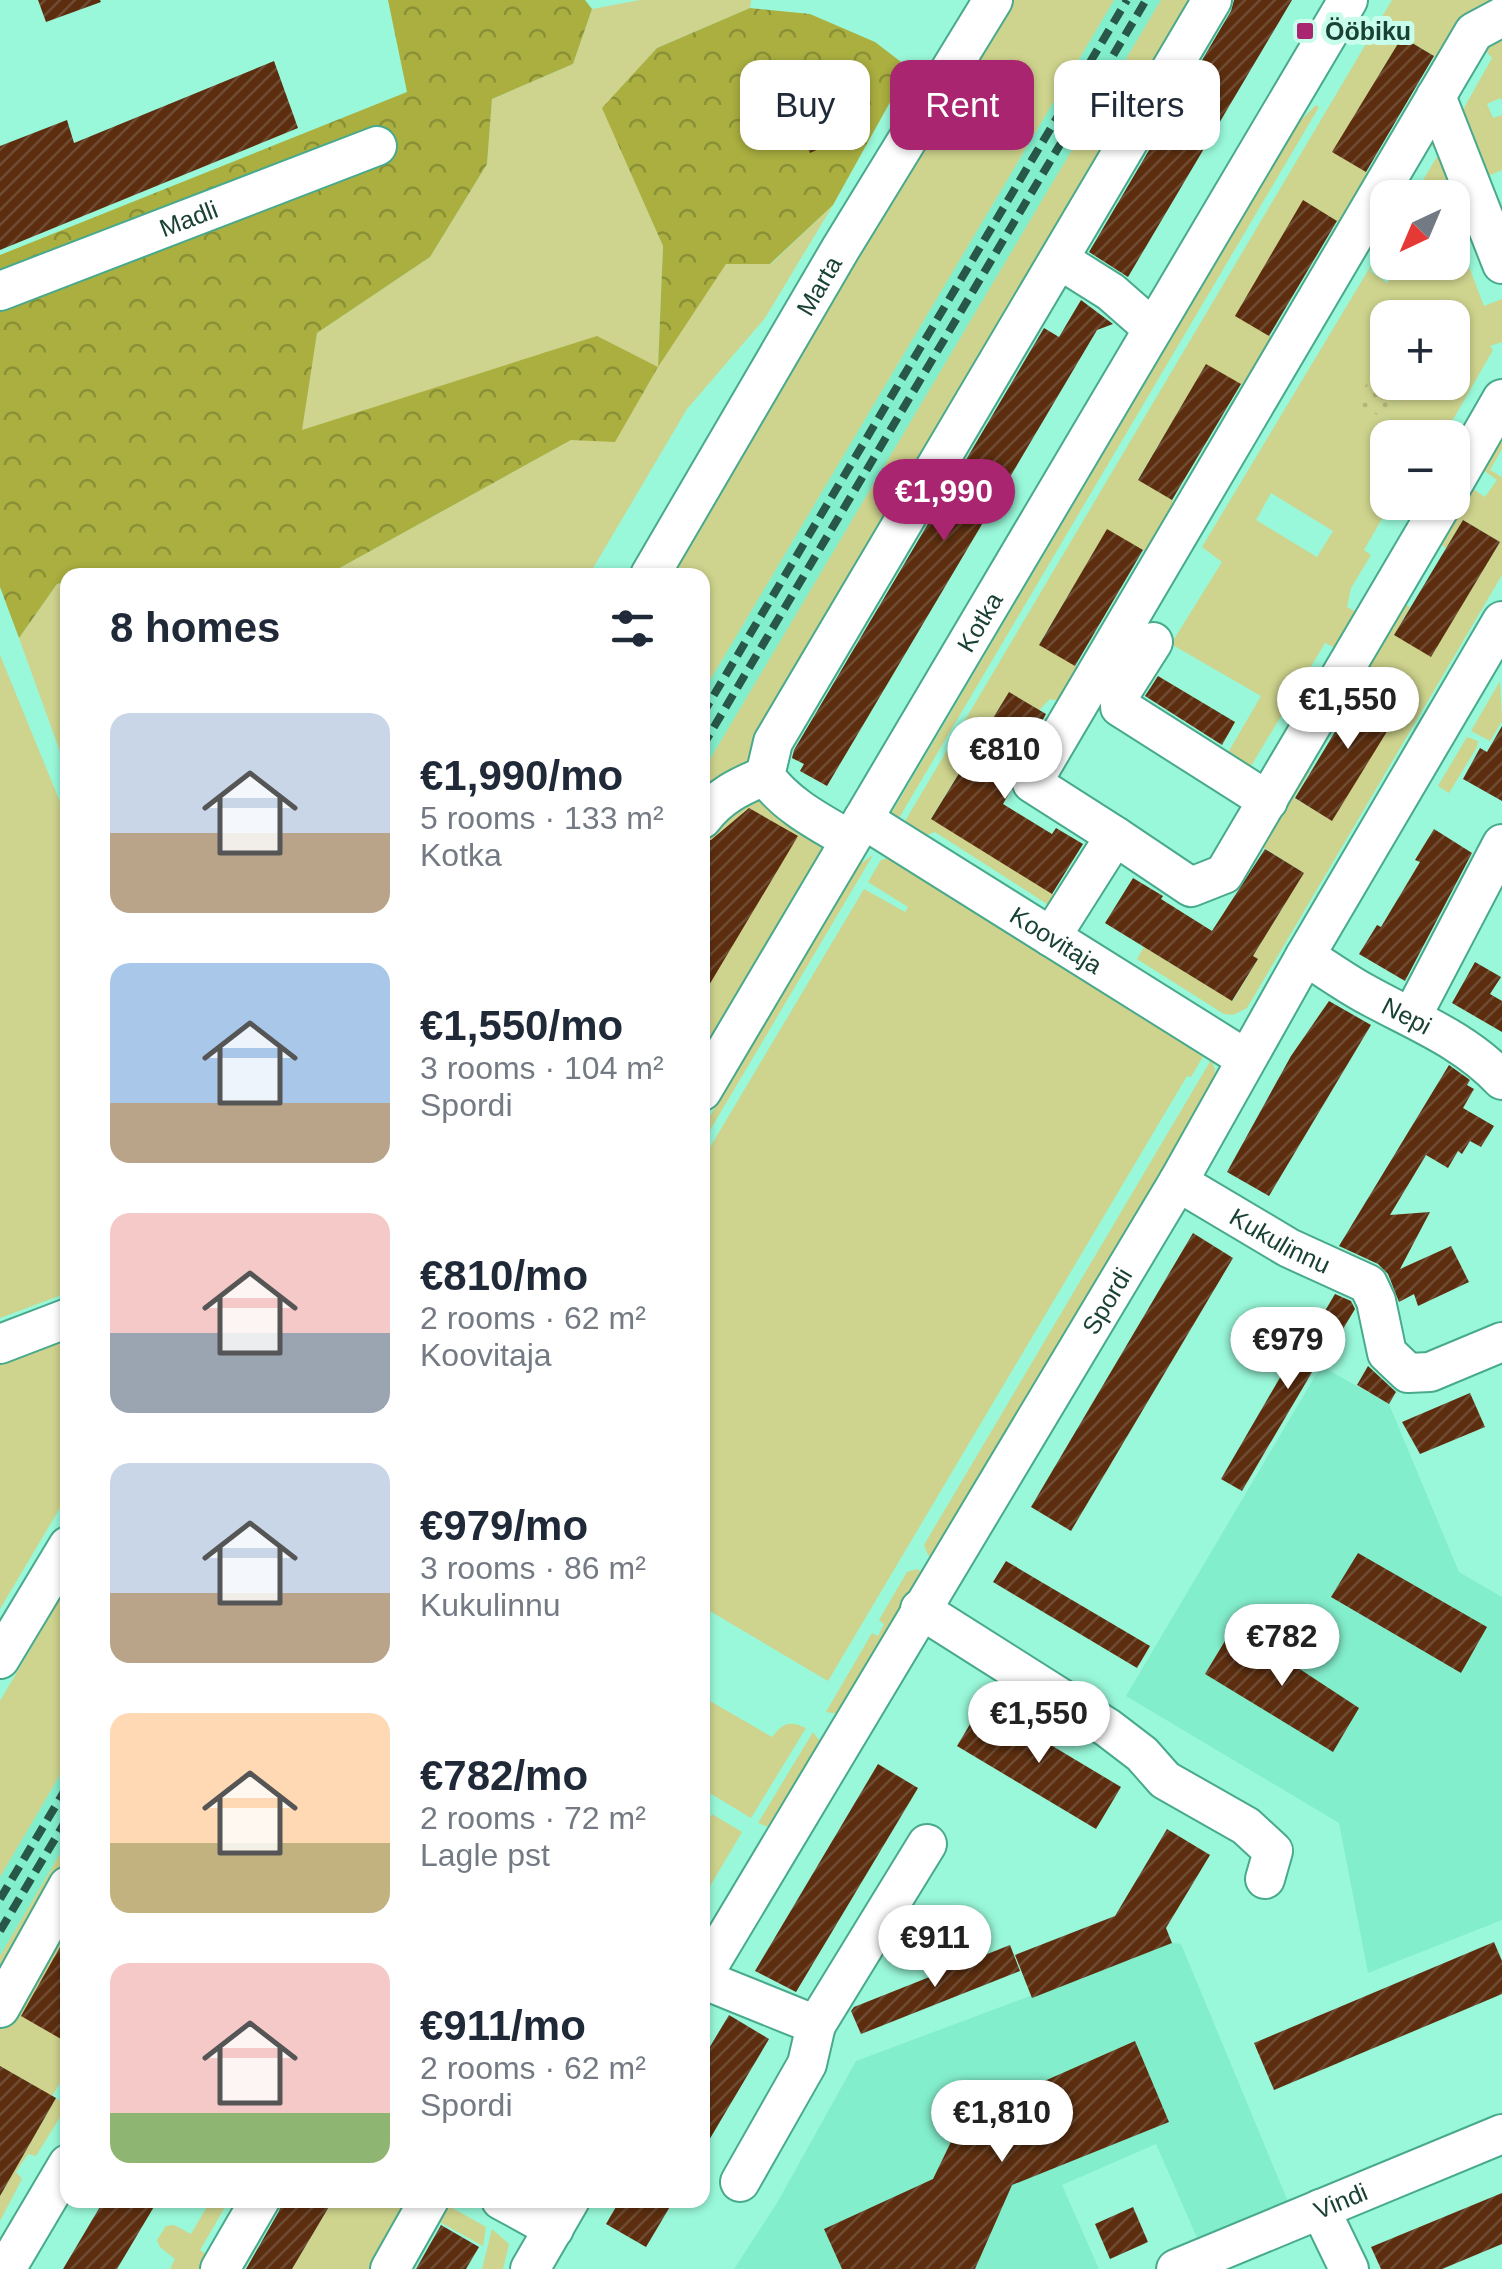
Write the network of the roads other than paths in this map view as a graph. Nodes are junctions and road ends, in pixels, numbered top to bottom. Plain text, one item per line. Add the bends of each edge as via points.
1 (993, 0) edge
2 (1212, 0) edge
3 (1348, 0) edge
4 (1502, 17) edge
5 (1436, 96) junction
6 (376, 146) dead end
7 (1060, 260) junction
8 (1502, 264) edge
9 (0, 291) edge
10 (1153, 329) junction
11 (1502, 399) edge
12 (1470, 455) edge
13 (1432, 520) edge
14 (654, 568) edge
15 (1502, 621) edge
16 (1154, 642) dead end
17 (765, 776) junction
18 (1268, 801) junction
19 (710, 809) edge
20 (857, 830) junction
21 (1115, 836) junction
22 (1502, 844) edge
23 (1050, 937) junction
24 (1304, 956) junction
25 (1412, 1016) junction
26 (1246, 1059) junction
27 (710, 1078) edge
28 (1502, 1080) edge
29 (1178, 1182) junction
30 (60, 1321) edge
31 (1502, 1342) edge
32 (0, 1344) edge
33 (60, 1559) edge
34 (920, 1610) junction
35 (0, 1659) edge
36 (927, 1844) dead end
37 (1265, 1878) dead end
38 (60, 1900) edge
39 (710, 1964) edge
40 (710, 1981) edge
41 (0, 2008) edge
42 (816, 2024) junction
43 (1502, 2134) edge
44 (60, 2178) edge
45 (740, 2182) dead end
46 (255, 2208) edge
47 (424, 2208) edge
48 (536, 2208) edge
49 (1320, 2210) junction
50 (562, 2214) edge
51 (6, 2269) edge
52 (220, 2269) edge
53 (390, 2269) edge
54 (530, 2269) edge
55 (1176, 2269) edge
56 (1349, 2269) edge

1 - 14 street, Marta
2 - 7 street
3 - 10 street, Kotka
4 - 5 street via 1474,32
5 - 8 street
5 - 21 street via 1032,783
6 - 9 street, Madli
7 - 10 street via 1112,292
7 - 17 street via 773,742
10 - 20 street, Kotka
11 - 12 street
13 - 18 street
15 - 24 street, Spordi
16 - 18 street via 1120,694 1120,708
17 - 19 street
17 - 20 street, Koovitaja via 802,812
18 - 21 street via 1224,874 1191,886
20 - 23 street, Koovitaja
20 - 27 street, Kotka
21 - 23 street
22 - 25 street
23 - 26 street, Koovitaja
24 - 25 street, Nepi
24 - 26 street, Spordi
25 - 28 street, Nepi
26 - 29 street, Spordi
29 - 31 street, Kukulinnu via 1289,1248 1368,1284 1383,1343 1408,1372 1430,1372
29 - 34 street, Spordi
30 - 32 street
33 - 35 street
34 - 37 street via 1108,1728 1165,1780 1246,1826 1273,1851
34 - 39 street, Spordi
36 - 42 street
38 - 41 street
40 - 42 street
42 - 45 street via 807,2064
43 - 49 street, Vindi
44 - 51 street
46 - 52 street
47 - 53 street
48 - 50 street
49 - 55 street, Vindi
49 - 56 street
50 - 54 street

